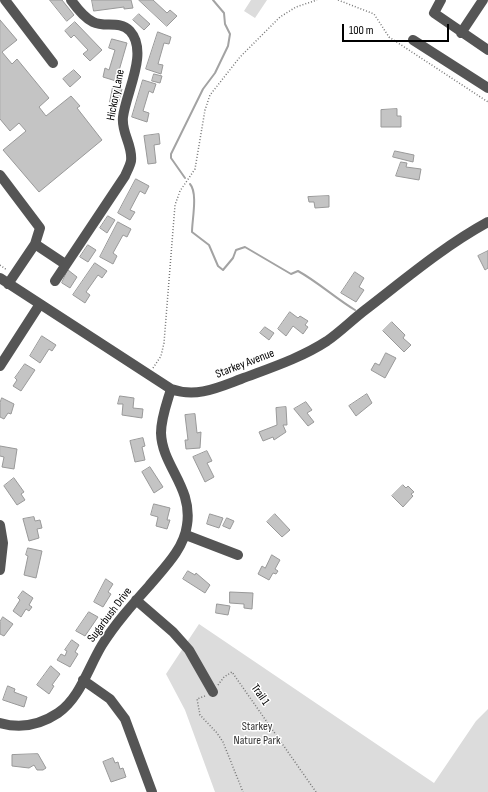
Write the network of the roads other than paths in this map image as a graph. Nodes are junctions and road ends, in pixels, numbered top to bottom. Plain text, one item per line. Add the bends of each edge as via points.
1 (5, 0) edge
2 (71, 0) edge
3 (441, 0) edge
4 (484, 6) edge
5 (461, 33) junction
6 (413, 40) dead end
7 (488, 50) edge
8 (54, 63) dead end
9 (488, 88) edge
10 (0, 175) edge
11 (488, 222) edge
12 (35, 244) junction
13 (65, 264) junction
14 (4, 281) edge
15 (55, 281) dead end
16 (40, 304) junction
17 (0, 366) edge
18 (171, 389) junction
19 (0, 525) edge
20 (186, 536) junction
21 (238, 555) dead end
22 (0, 570) edge
23 (136, 600) junction
24 (83, 680) junction
25 (213, 692) road end
26 (0, 723) edge
27 (152, 792) edge

1 - 8 street
2 - 13 street, Hickory Lane via 93,22 120,24 129,30 135,38 138,54 123,116 123,130 130,148 131,162 125,176
3 - 5 street via 434,14
4 - 5 street
5 - 7 street
6 - 9 street
10 - 12 street via 40,228
11 - 18 street, Starkey Avenue via 312,350 214,389 190,394
12 - 13 street
12 - 14 street
13 - 15 street, Hickory Lane
14 - 16 street, Starkey Avenue
16 - 17 street
16 - 18 street, Starkey Avenue
18 - 20 street, Sugarbush Drive via 162,433 166,453 187,500
19 - 22 street via 3,543
20 - 21 street
20 - 23 street, Sugarbush Drive
23 - 24 street, Sugarbush Drive via 111,631
23 - 25 street via 173,632 189,650
24 - 26 street, Sugarbush Drive via 67,705 46,720 34,725 21,726
24 - 27 street via 110,699 125,719

